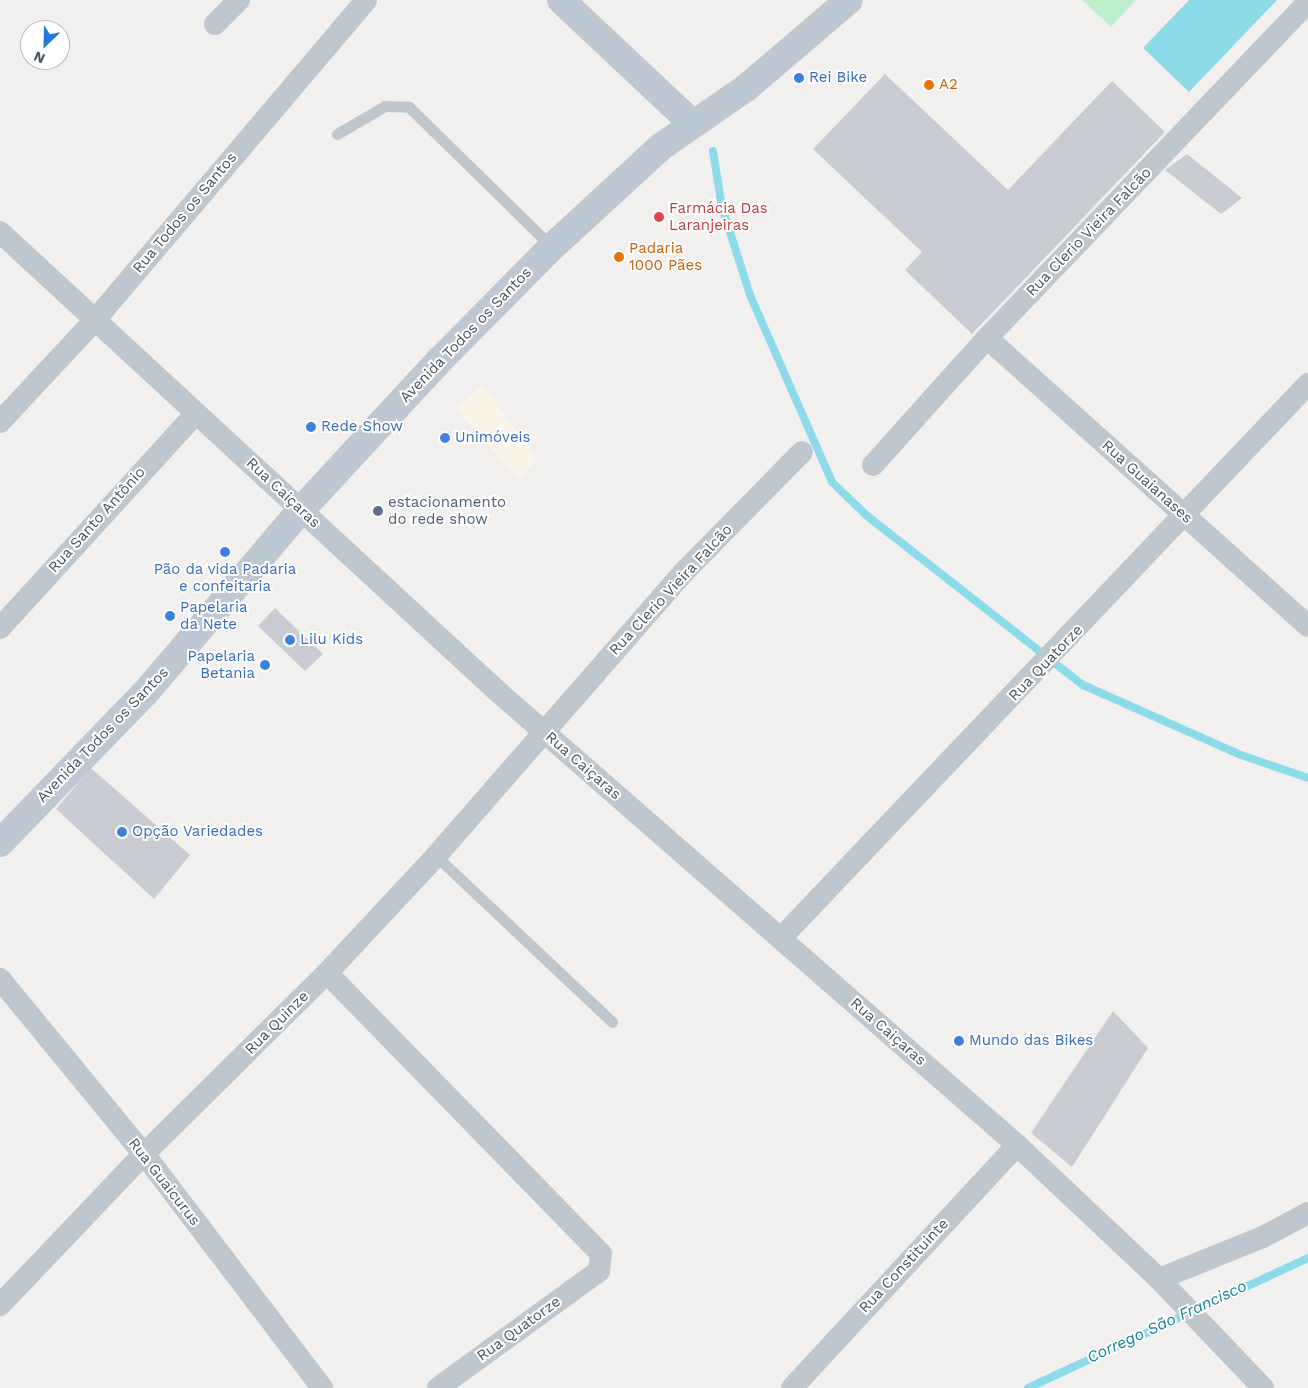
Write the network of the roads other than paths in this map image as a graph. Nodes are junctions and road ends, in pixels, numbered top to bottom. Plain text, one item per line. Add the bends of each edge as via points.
1 (239, 0) edge
2 (366, 0) edge
3 (561, 0) edge
4 (849, 0) edge
5 (1308, 2) edge
6 (215, 24) dead end
7 (692, 123) junction
8 (337, 134) dead end
9 (0, 232) edge
10 (552, 247) junction
11 (95, 320) junction
12 (987, 338) junction
13 (1308, 384) edge
14 (196, 413) junction
15 (0, 422) edge
16 (802, 452) dead end
17 (873, 465) dead end
18 (302, 510) junction
19 (1185, 516) junction
20 (1308, 626) edge
21 (0, 628) edge
22 (543, 731) junction
23 (0, 843) edge
24 (436, 856) junction
25 (781, 938) junction
26 (327, 973) junction
27 (0, 979) edge
28 (612, 1022) dead end
29 (1017, 1145) junction
30 (144, 1154) junction
31 (1308, 1213) edge
32 (1165, 1286) junction
33 (0, 1305) edge
34 (1251, 1384) edge
35 (322, 1388) edge
36 (438, 1388) edge
37 (792, 1388) edge

1 - 6 street
2 - 11 street, Rua Todos os Santos
3 - 7 street
4 - 7 street, Avenida Todos os Santos via 746,88
5 - 12 street, Rua Clerio Vieira Falcão
7 - 10 street, Avenida Todos os Santos
8 - 10 lane via 385,106 409,107
9 - 11 street, Rua Caiçaras
10 - 18 street, Avenida Todos os Santos
11 - 14 street, Rua Caiçaras
11 - 15 street, Rua Todos os Santos
12 - 17 street, Rua Clerio Vieira Falcão
12 - 19 street, Rua Guaianases
13 - 19 street, Rua Quatorze
14 - 18 street, Rua Caiçaras
14 - 21 street, Rua Santo Antônio
16 - 22 street, Rua Clerio Vieira Falcão via 684,572
18 - 22 street, Rua Caiçaras
18 - 23 street, Avenida Todos os Santos via 146,692
19 - 20 street, Rua Guaianases
19 - 25 street, Rua Quatorze via 1044,667
22 - 24 street, Rua Quinze
22 - 25 street, Rua Caiçaras
24 - 26 street, Rua Quinze
24 - 28 lane
25 - 29 street, Rua Caiçaras
26 - 30 street, Rua Quinze
26 - 36 street, Rua Quatorze via 601,1254 600,1271
27 - 30 street, Rua Guaicurus
29 - 32 street, Rua Caiçaras
29 - 37 street, Rua Constituinte
30 - 33 street, Rua Quinze
30 - 35 street, Rua Guaicurus
31 - 32 street
32 - 34 street, Rua Caiçaras

